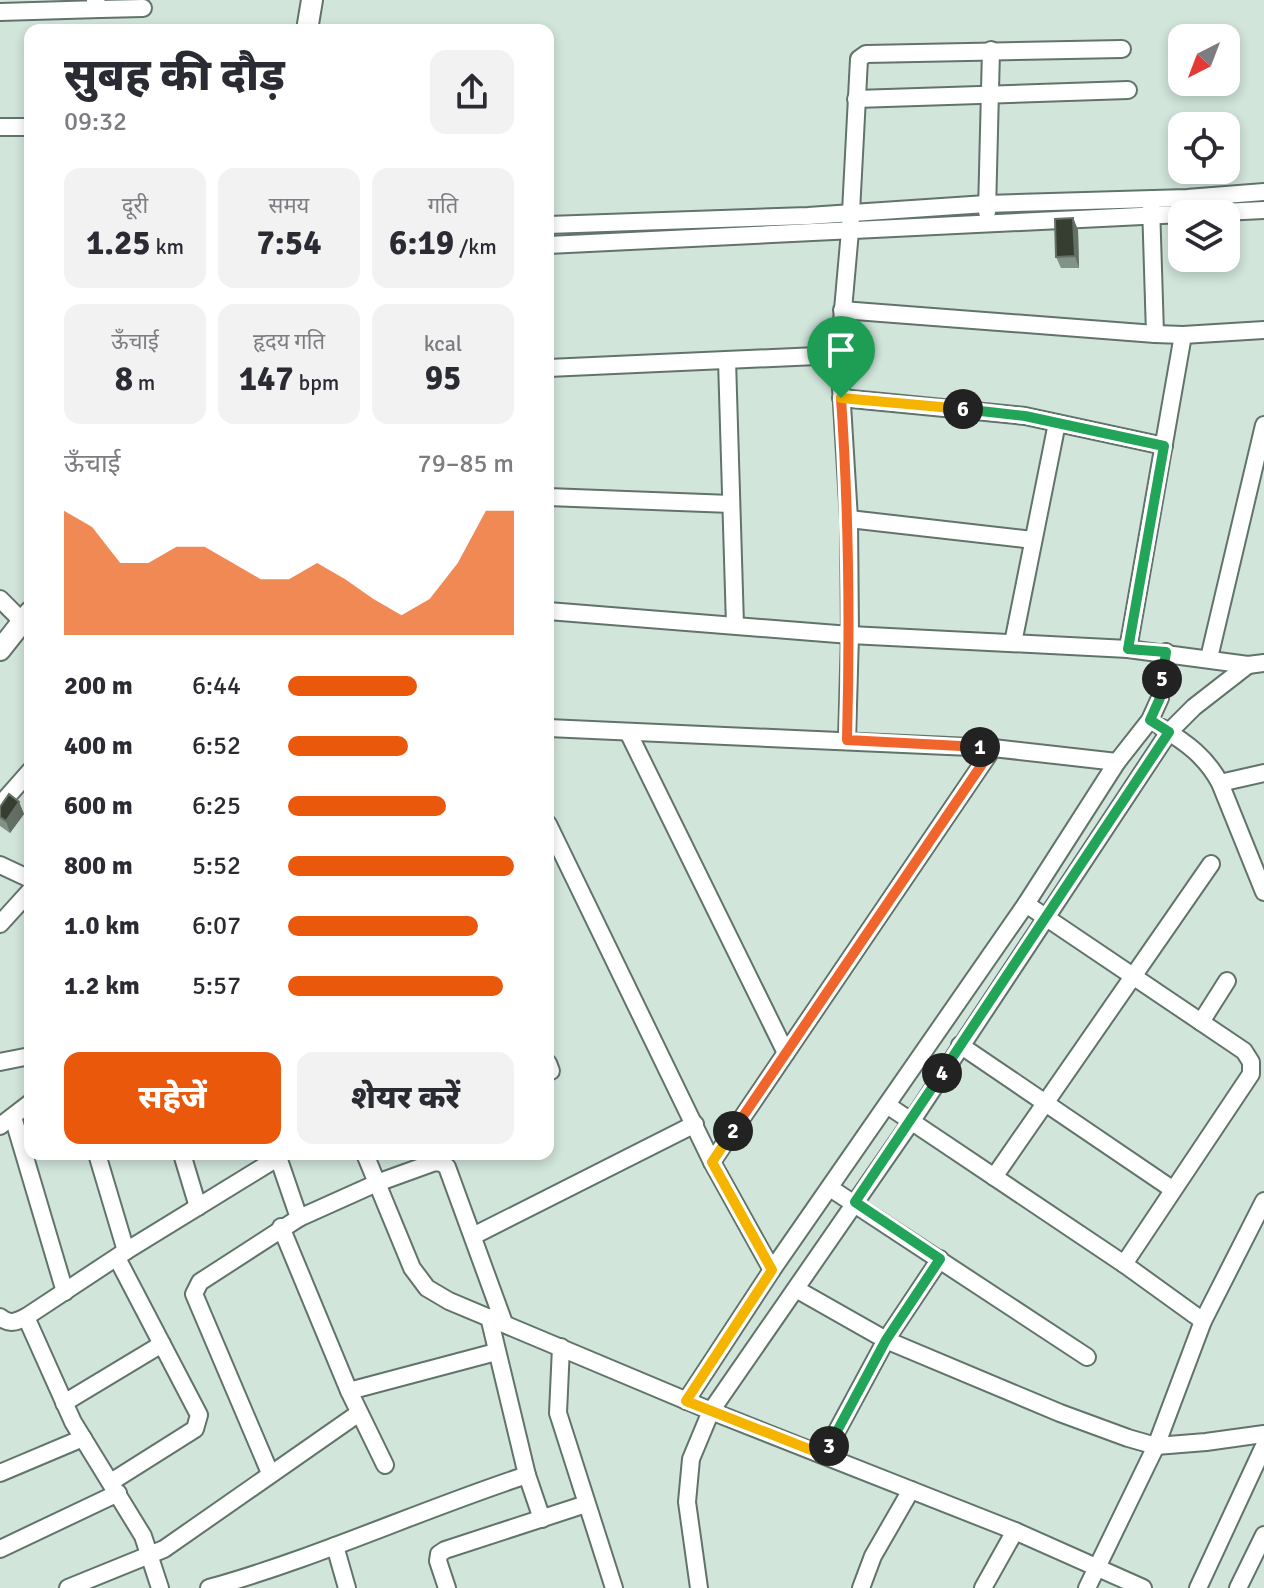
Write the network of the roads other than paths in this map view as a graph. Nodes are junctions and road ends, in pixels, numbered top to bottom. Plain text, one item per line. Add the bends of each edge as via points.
1 (312, 0) edge
2 (97, 5) edge
3 (143, 8) dead end
4 (0, 12) edge
5 (308, 24) edge
6 (1122, 49) dead end
7 (991, 50) junction
8 (1128, 90) dead end
9 (990, 96) junction
10 (856, 99) junction
11 (0, 127) edge
12 (24, 127) edge
13 (1264, 192) edge
14 (986, 204) junction
15 (1151, 207) junction
16 (1264, 210) edge
17 (849, 213) junction
18 (987, 224) junction
19 (554, 225) edge
20 (850, 231) junction
21 (554, 245) edge
22 (842, 310) junction
23 (1264, 330) edge
24 (1155, 334) junction
25 (1183, 335) junction
26 (839, 355) junction
27 (727, 360) junction
28 (554, 368) edge
29 (841, 398) junction
30 (1057, 423) junction
31 (1264, 425) edge
32 (1164, 446) junction
33 (554, 497) edge
34 (731, 504) junction
35 (849, 519) junction
36 (1033, 540) junction
37 (0, 599) edge
38 (554, 611) edge
39 (24, 619) edge
40 (24, 625) edge
41 (735, 625) junction
42 (850, 635) junction
43 (1013, 643) junction
44 (1128, 649) junction
45 (0, 650) edge
46 (1166, 652) junction
47 (1209, 658) junction
48 (1256, 664) edge
49 (1150, 720) junction
50 (554, 728) edge
51 (628, 732) junction
52 (1169, 732) junction
53 (847, 740) junction
54 (993, 748) junction
55 (1117, 762) junction
56 (1264, 773) edge
57 (24, 783) edge
58 (1220, 783) junction
59 (0, 805) edge
60 (554, 836) edge
61 (1211, 864) dead end
62 (0, 865) edge
63 (24, 876) edge
64 (1264, 892) edge
65 (24, 898) edge
66 (1026, 904) junction
67 (1046, 918) junction
68 (0, 924) edge
69 (1134, 975) junction
70 (1227, 981) dead end
71 (1201, 1022) junction
72 (960, 1045) junction
73 (786, 1053) junction
74 (24, 1057) edge
75 (0, 1062) edge
76 (1046, 1103) junction
77 (887, 1105) junction
78 (24, 1108) edge
79 (6, 1121) edge
80 (911, 1122) junction
81 (695, 1124) junction
82 (98, 1160) edge
83 (184, 1160) edge
84 (272, 1160) edge
85 (279, 1160) edge
86 (367, 1160) edge
87 (712, 1162) junction
88 (994, 1177) junction
89 (377, 1183) junction
90 (830, 1188) junction
91 (1172, 1189) junction
92 (1264, 1201) edge
93 (855, 1202) junction
94 (198, 1207) junction
95 (299, 1218) junction
96 (281, 1227) junction
97 (473, 1236) junction
98 (121, 1254) junction
99 (940, 1259) junction
100 (1124, 1264) junction
101 (772, 1270) junction
102 (796, 1289) junction
103 (65, 1292) junction
104 (0, 1317) edge
105 (26, 1317) junction
106 (497, 1320) junction
107 (1203, 1321) junction
108 (886, 1340) junction
109 (162, 1344) junction
110 (561, 1347) junction
111 (496, 1352) junction
112 (1087, 1357) dead end
113 (349, 1391) junction
114 (686, 1401) junction
115 (64, 1403) junction
116 (711, 1411) junction
117 (359, 1413) junction
118 (1264, 1434) edge
119 (83, 1438) junction
120 (1156, 1446) junction
121 (1264, 1446) edge
122 (824, 1455) junction
123 (385, 1465) dead end
124 (0, 1473) edge
125 (270, 1473) junction
126 (527, 1475) junction
127 (114, 1487) junction
128 (911, 1490) junction
129 (586, 1504) junction
130 (542, 1519) junction
131 (1015, 1531) junction
132 (1264, 1535) edge
133 (335, 1546) junction
134 (0, 1549) edge
135 (150, 1556) junction
136 (1096, 1567) junction
137 (268, 1570) junction
138 (68, 1588) edge
139 (160, 1588) edge
140 (209, 1588) edge
141 (273, 1588) edge
142 (347, 1588) edge
143 (447, 1588) edge
144 (614, 1588) edge
145 (699, 1588) edge
146 (861, 1588) edge
147 (983, 1588) edge
148 (1087, 1588) edge
149 (1143, 1588) edge
150 (1198, 1588) edge
151 (1238, 1588) edge

1 - 5 street
2 - 3 street
2 - 4 street
6 - 7 street
7 - 9 street
7 - 10 street via 866,54 859,59
8 - 9 street
9 - 10 street
9 - 14 street
10 - 17 street
11 - 12 street
13 - 15 street
14 - 15 street
14 - 17 street
14 - 18 street
15 - 16 street
15 - 18 street
15 - 24 street
17 - 19 street
17 - 20 street
18 - 20 street
20 - 21 street
20 - 22 street
22 - 24 street
22 - 26 street
23 - 25 street
24 - 25 street
25 - 32 street
26 - 27 street
26 - 29 street
27 - 28 street
27 - 34 street
29 - 30 street
29 - 35 street
30 - 32 street
30 - 36 street
31 - 47 street
32 - 44 street
33 - 34 street
34 - 41 street
35 - 36 street
35 - 42 street
36 - 43 street
37 - 39 street
38 - 41 street
40 - 45 street
41 - 42 street
42 - 43 street
42 - 53 street
43 - 44 street
44 - 46 street
46 - 47 street
46 - 49 street via 1160,698
47 - 48 street
48 - 52 street via 1194,707
49 - 52 street
49 - 55 street
50 - 51 street
51 - 53 street
51 - 73 street
52 - 58 street via 1200,754
52 - 67 street
53 - 54 street
54 - 55 street
54 - 73 street
55 - 66 street
56 - 58 street
57 - 59 street
58 - 64 street
60 - 81 street
61 - 69 street
62 - 63 street
65 - 68 street
66 - 67 street
66 - 77 street
67 - 69 street
67 - 72 street
69 - 71 street
69 - 76 street
70 - 71 street
71 - 91 street via 1244,1051 1251,1074
72 - 76 street
72 - 80 street
73 - 87 street
74 - 75 street
76 - 88 street
76 - 91 street
77 - 80 street
77 - 90 street
78 - 79 street
79 - 103 street
80 - 88 street
80 - 93 street
81 - 87 street
81 - 97 street
82 - 98 street
83 - 94 street
84 - 94 street
85 - 95 street
86 - 89 street
87 - 101 street
88 - 100 street
89 - 95 street
89 - 97 street via 442,1163
89 - 106 street via 412,1268 427,1288
90 - 93 street
90 - 101 street
91 - 100 street
92 - 107 street
93 - 99 street
93 - 102 street
94 - 98 street
95 - 96 street
96 - 113 street
96 - 125 street via 200,1282 194,1294
97 - 106 street
98 - 103 street
98 - 109 street
99 - 108 street
99 - 112 street
100 - 107 street
101 - 114 street
102 - 108 street
102 - 116 street
103 - 105 street
104 - 105 street via 16,1322
105 - 115 street
106 - 110 street
106 - 111 street
107 - 120 street
108 - 120 street via 1060,1413
108 - 122 street
109 - 115 street
109 - 127 street via 199,1423
110 - 114 street
110 - 129 street via 558,1413
111 - 113 street
111 - 126 street
113 - 117 street
114 - 116 street
115 - 119 street
116 - 122 street
116 - 145 street via 691,1459 687,1502
117 - 123 street
117 - 125 street
118 - 120 street
119 - 124 street
119 - 127 street
120 - 136 street
121 - 150 street
122 - 128 street
125 - 135 street
126 - 130 street
126 - 133 street
127 - 134 street
127 - 135 street
128 - 131 street
128 - 146 street
129 - 130 street
129 - 144 street
130 - 143 street via 439,1554
131 - 136 street
131 - 147 street
132 - 151 street
133 - 137 street
133 - 142 street
135 - 138 street
135 - 139 street
136 - 148 street
136 - 149 street
137 - 140 street
137 - 141 street

